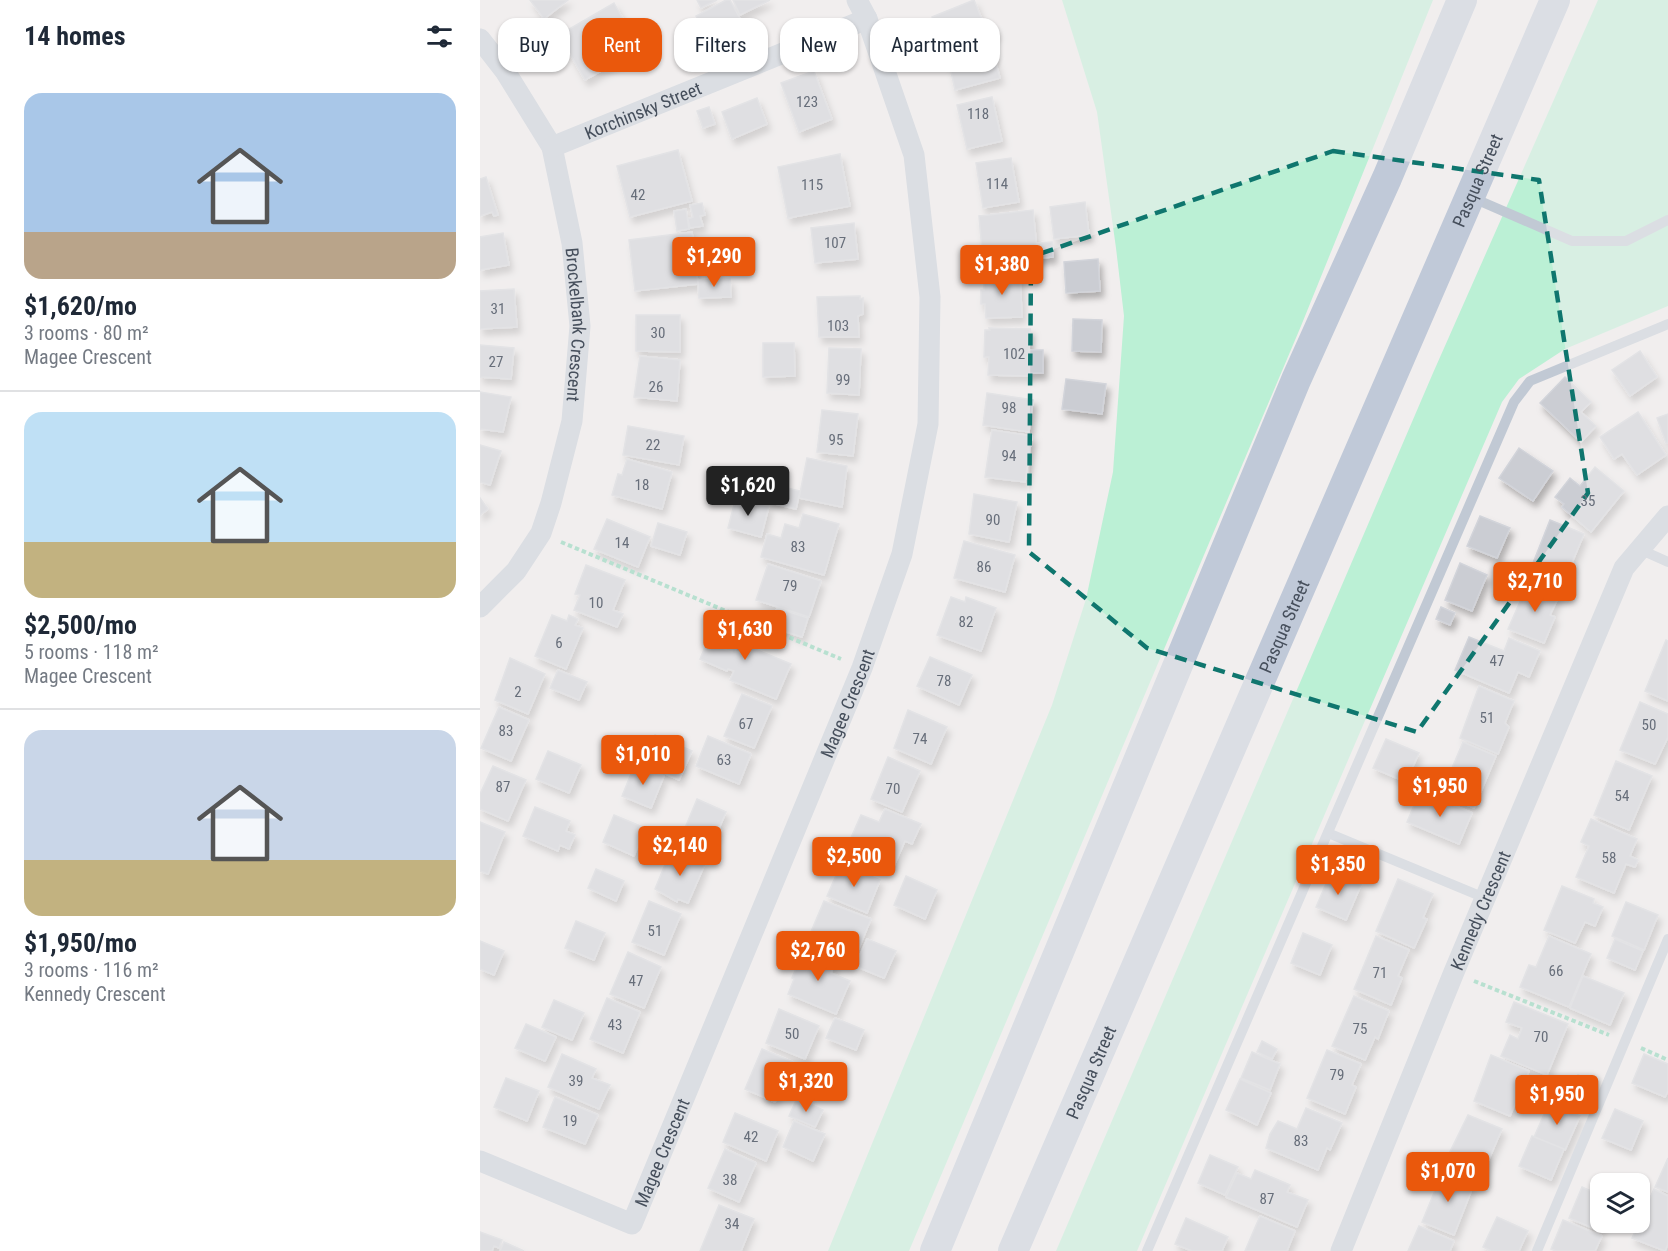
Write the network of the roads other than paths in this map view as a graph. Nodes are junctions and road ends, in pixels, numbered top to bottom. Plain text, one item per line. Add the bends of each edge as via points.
1 (857, 0) edge
2 (1462, 0) edge
3 (1555, 0) edge
4 (867, 19) junction
5 (480, 39) edge
6 (552, 147) junction
7 (1470, 196) junction
8 (1668, 220) edge
9 (1668, 324) edge
10 (1668, 516) edge
11 (1639, 549) junction
12 (1668, 562) edge
13 (480, 607) edge
14 (1328, 833) junction
15 (1485, 898) junction
16 (1668, 939) edge
17 (480, 1161) edge
18 (935, 1251) edge
19 (1013, 1251) edge
20 (1148, 1251) edge
21 (1341, 1251) edge
22 (1537, 1251) edge

1 - 4 street, Magee Crescent
2 - 18 main road via 1296,380
3 - 7 main road, Pasqua Street
4 - 6 street, Korchinsky Street
4 - 17 street, Magee Crescent via 914,155 930,297 928,424 902,554 862,668 632,1224
5 - 6 street, Brockelbank Crescent via 505,71
6 - 13 street, Brockelbank Crescent via 572,243 580,326 572,421 541,533 516,571
7 - 8 lane via 1572,241 1626,242
7 - 19 main road, Pasqua Street
9 - 14 lane via 1530,381 1514,402
10 - 11 street, Kennedy Crescent
11 - 12 lane
11 - 15 street, Kennedy Crescent via 1624,568
14 - 15 lane
14 - 20 lane
15 - 21 street, Kennedy Crescent
16 - 22 lane

